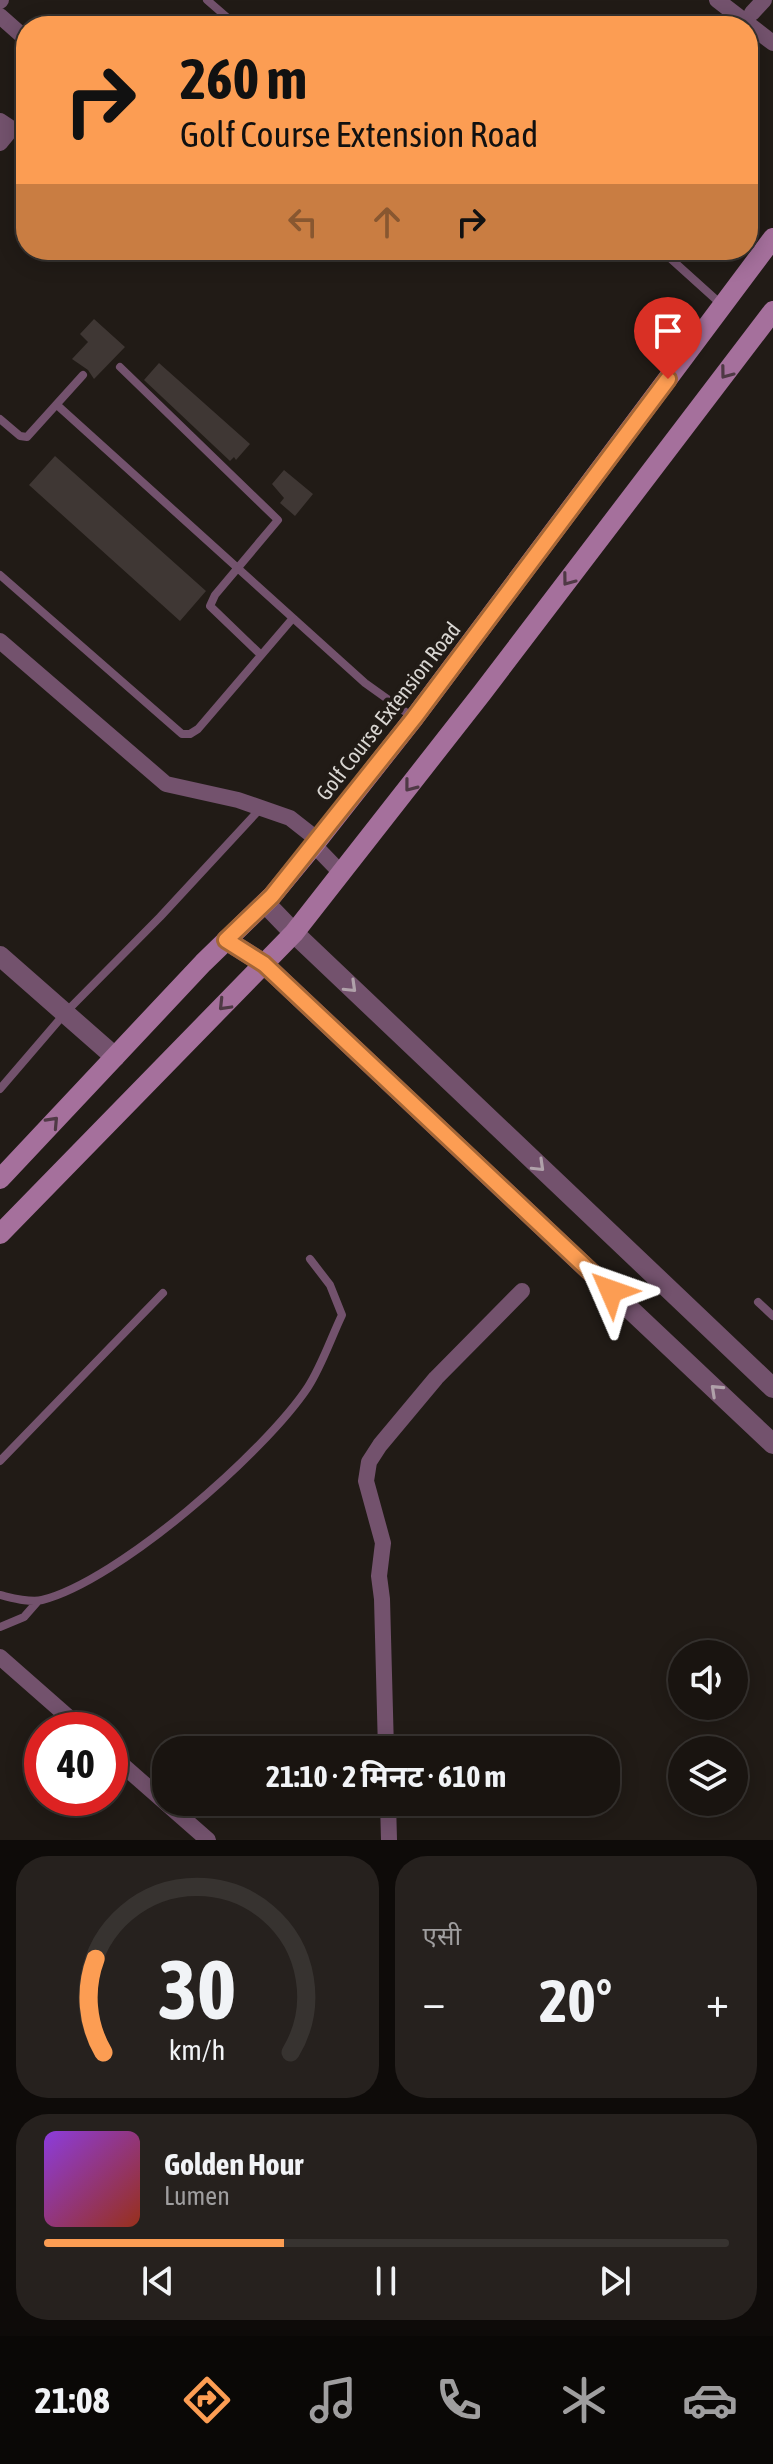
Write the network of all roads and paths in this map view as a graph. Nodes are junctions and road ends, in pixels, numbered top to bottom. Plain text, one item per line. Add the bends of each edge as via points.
1 (207, 0) edge
2 (717, 0) edge
3 (0, 16) edge
4 (225, 16) edge
5 (738, 16) edge
6 (16, 30) edge
7 (0, 121) edge
8 (0, 143) edge
9 (773, 238) edge
10 (758, 258) edge
11 (672, 260) edge
12 (757, 260) edge
13 (723, 306) junction
14 (773, 311) edge
15 (120, 367) dead end
16 (83, 375) dead end
17 (57, 405) junction
18 (0, 419) edge
19 (238, 569) junction
20 (0, 575) edge
21 (293, 618) junction
22 (0, 641) edge
23 (261, 655) junction
24 (414, 718) junction
25 (260, 809) junction
26 (316, 842) junction
27 (342, 874) junction
28 (265, 903) junction
29 (294, 933) junction
30 (226, 940) junction
31 (0, 956) edge
32 (264, 964) junction
33 (66, 1012) junction
34 (115, 1057) junction
35 (0, 1089) edge
36 (0, 1179) edge
37 (0, 1234) edge
38 (310, 1259) dead end
39 (522, 1291) dead end
40 (163, 1293) dead end
41 (758, 1302) dead end
42 (773, 1316) edge
43 (773, 1388) edge
44 (773, 1444) edge
45 (0, 1461) edge
46 (1, 1596) edge
47 (38, 1601) junction
48 (0, 1627) edge
49 (0, 1657) edge
50 (63, 1712) edge
51 (386, 1736) edge
52 (128, 1770) edge
53 (388, 1816) edge
54 (208, 1840) edge
55 (389, 1840) edge

1 - 4 lane
2 - 5 street
3 - 6 street
7 - 8 street via 9,127
9 - 10 main road, Golf Course Extension Road
11 - 13 lane
12 - 13 main road, Golf Course Extension Road
13 - 24 main road, Golf Course Extension Road
14 -> 27 main road
15 - 19 lane via 277,518
16 - 17 lane
17 - 18 lane via 27,437
17 - 19 lane
19 - 21 lane
19 - 23 lane via 210,606
20 - 23 lane via 182,734 198,729
21 - 23 lane
21 - 24 lane via 365,683
22 - 25 street via 166,784
24 - 26 main road, Golf Course Extension Road
25 - 26 street via 290,818
25 - 33 lane
26 - 27 street
26 - 28 main road, Golf Course Extension Road
27 - 29 main road
28 - 29 street
28 - 30 main road, Golf Course Extension Road
29 - 32 main road
29 -> 43 street
30 - 32 street
30 - 34 main road, Golf Course Extension Road
31 - 33 street
32 -> 37 main road
44 -> 32 street
33 - 34 street
33 - 35 lane
36 -> 34 main road, Golf Course Extension Road
38 - 47 lane via 330,1285 342,1315 309,1385 273,1431 192,1506 107,1569 65,1593
39 - 51 street via 436,1378 369,1462 366,1481 383,1543 379,1576
40 - 45 lane
41 - 42 lane
46 - 47 lane
47 - 48 lane via 24,1617
49 - 50 street
52 - 54 street
53 - 55 street

